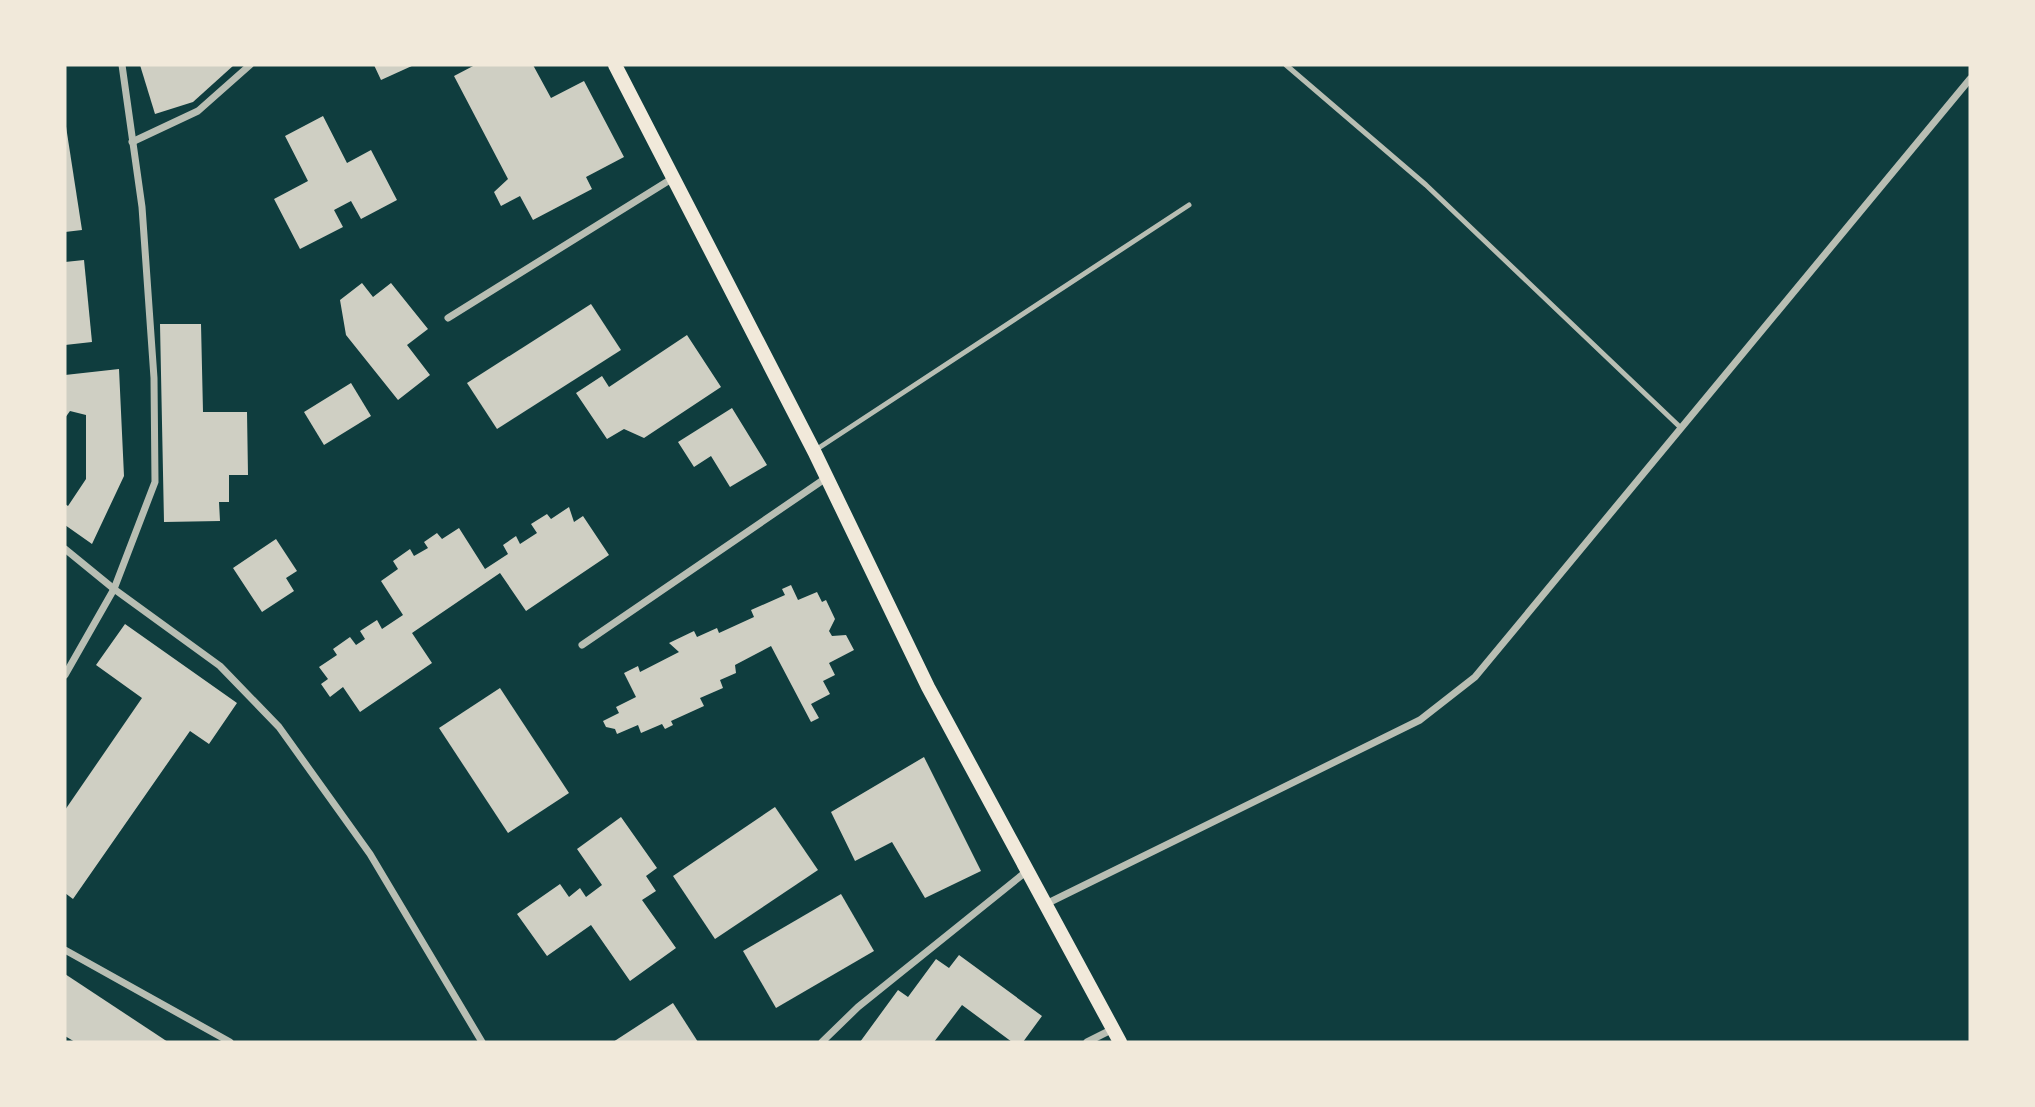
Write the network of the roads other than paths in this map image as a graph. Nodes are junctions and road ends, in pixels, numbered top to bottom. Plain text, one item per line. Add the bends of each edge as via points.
1 (122, 65) edge
2 (250, 65) edge
3 (615, 65) edge
4 (1286, 65) edge
5 (1970, 79) edge
6 (132, 142) junction
7 (673, 178) junction
8 (1189, 205) dead end
9 (448, 318) dead end
10 (1681, 428) junction
11 (814, 452) junction
12 (827, 478) junction
13 (65, 549) edge
14 (114, 589) junction
15 (582, 645) dead end
16 (65, 675) edge
17 (1027, 871) junction
18 (1045, 904) junction
19 (65, 950) edge
20 (1113, 1029) junction
21 (230, 1042) edge
22 (482, 1042) edge
23 (822, 1042) edge
24 (1087, 1042) edge
25 (1120, 1042) edge

1 - 6 street
2 - 6 street via 198,111
3 - 7 main road
4 - 10 lane via 1426,185
5 - 10 street
6 - 14 street via 142,207 154,378 155,482
7 - 9 street
7 - 11 main road
8 - 11 lane
10 - 18 street via 1475,677 1420,720
11 - 12 main road
12 - 15 street
12 - 17 main road via 928,687
13 - 14 street
14 - 16 street
14 - 22 street via 220,666 279,727 370,854
17 - 18 main road
17 - 23 street via 858,1007
18 - 20 main road
19 - 21 street
20 - 24 street
20 - 25 main road

